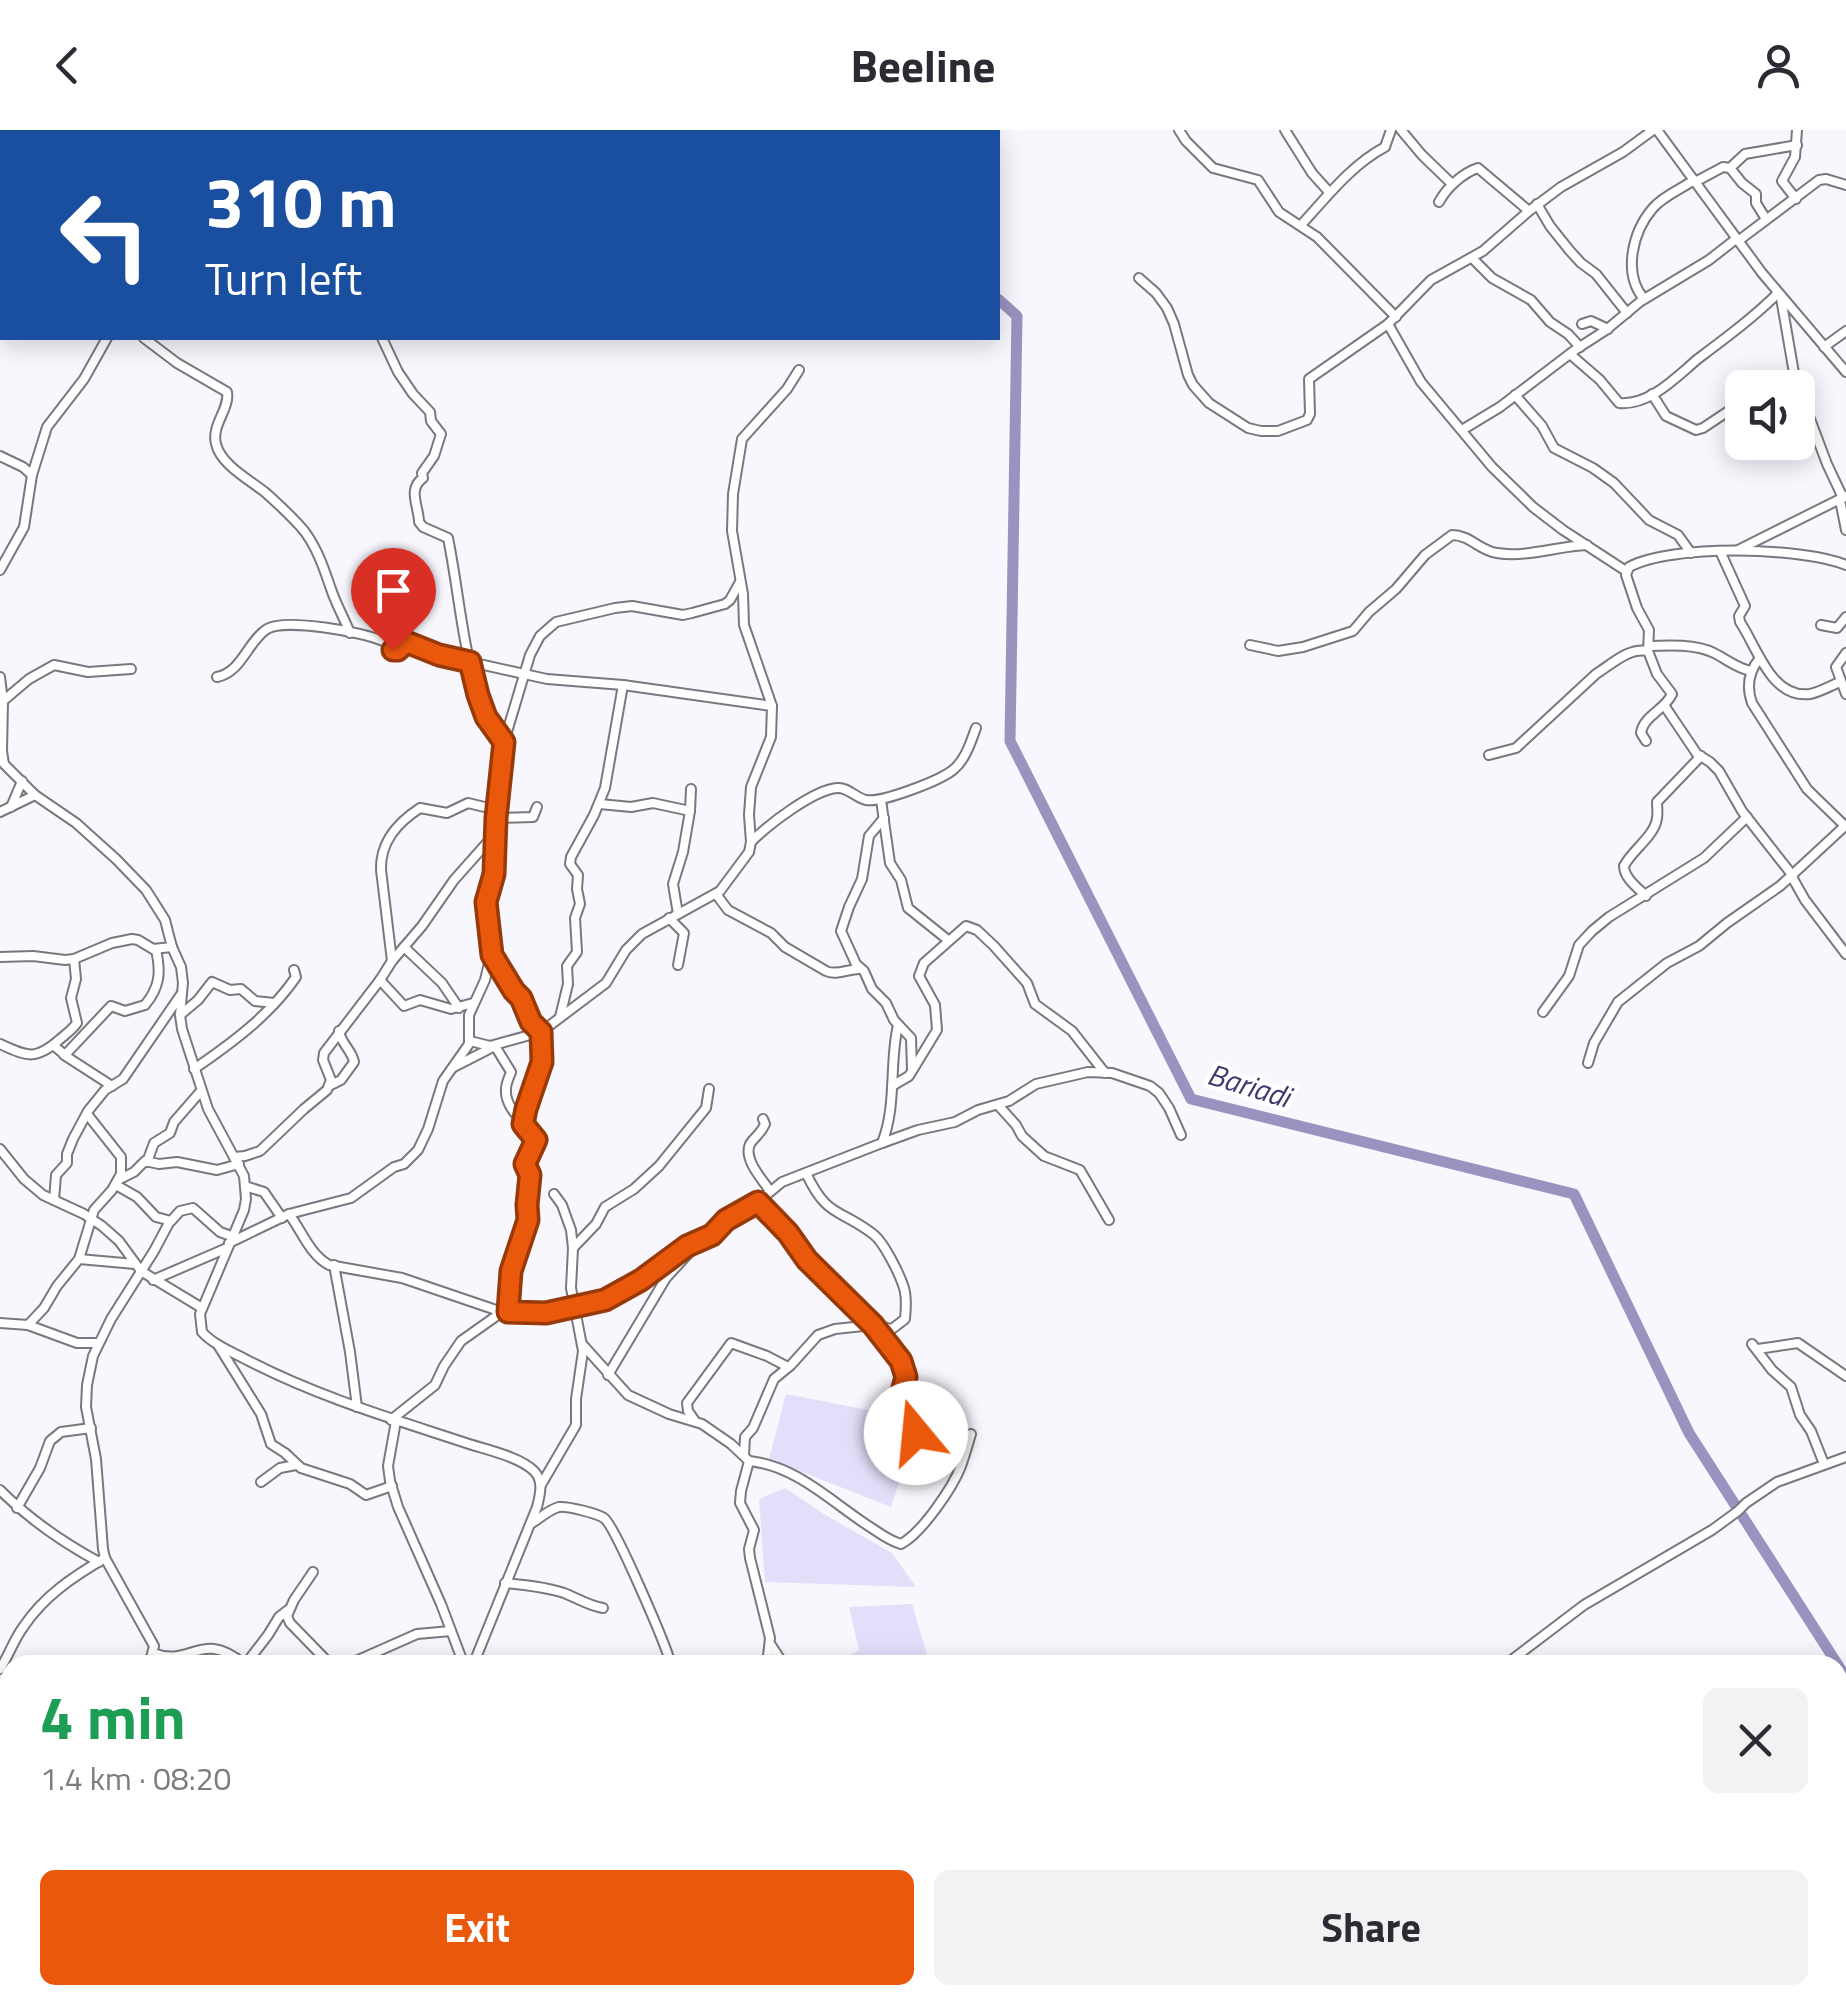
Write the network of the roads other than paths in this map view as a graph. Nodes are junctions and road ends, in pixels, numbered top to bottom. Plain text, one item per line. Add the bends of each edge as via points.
1 (1179, 130) edge
2 (1285, 130) edge
3 (1391, 130) edge
4 (1401, 130) edge
5 (1797, 130) edge
6 (1659, 131) edge
7 (1797, 145) junction
8 (1730, 168) junction
9 (1695, 181) junction
10 (1452, 184) junction
11 (1846, 185) edge
12 (1329, 192) junction
13 (1796, 199) junction
14 (1439, 202) dead end
15 (1537, 204) junction
16 (1528, 211) junction
17 (1766, 219) junction
18 (1301, 225) junction
19 (1737, 240) junction
20 (1472, 258) junction
21 (1139, 278) dead end
22 (1780, 294) junction
23 (1644, 299) junction
24 (1626, 313) junction
25 (1392, 320) junction
26 (1582, 324) dead end
27 (1608, 328) junction
28 (1846, 330) edge
29 (106, 340) edge
30 (147, 340) edge
31 (383, 340) edge
32 (1580, 347) junction
33 (1824, 347) junction
34 (1570, 354) junction
35 (798, 370) dead end
36 (1793, 370) edge
37 (1846, 372) edge
38 (1652, 394) junction
39 (1516, 395) junction
40 (1725, 413) edge
41 (1462, 430) junction
42 (1815, 434) edge
43 (0, 456) edge
44 (32, 475) junction
45 (1843, 498) edge
46 (1846, 530) edge
47 (1587, 545) junction
48 (1738, 550) junction
49 (1720, 551) junction
50 (1691, 553) junction
51 (1846, 565) edge
52 (0, 570) edge
53 (1626, 571) junction
54 (740, 582) junction
55 (1846, 617) edge
56 (1821, 625) dead end
57 (350, 633) junction
58 (1250, 645) dead end
59 (1648, 648) junction
60 (1846, 653) edge
61 (1760, 658) junction
62 (470, 662) junction
63 (131, 669) dead end
64 (1752, 671) junction
65 (524, 676) junction
66 (0, 677) edge
67 (217, 677) dead end
68 (1840, 682) junction
69 (623, 684) junction
70 (1846, 694) edge
71 (2, 704) edge
72 (1664, 705) junction
73 (772, 706) junction
74 (976, 728) dead end
75 (1646, 741) dead end
76 (504, 742) junction
77 (1, 752) edge
78 (1489, 755) dead end
79 (1701, 756) junction
80 (22, 781) junction
81 (691, 789) dead end
82 (35, 794) junction
83 (881, 800) junction
84 (600, 804) junction
85 (11, 807) junction
86 (537, 807) dead end
87 (690, 811) junction
88 (0, 812) edge
89 (497, 814) junction
90 (1747, 817) junction
91 (884, 818) junction
92 (1845, 825) edge
93 (496, 833) junction
94 (752, 842) junction
95 (1792, 877) junction
96 (716, 894) junction
97 (1646, 896) junction
98 (673, 916) junction
99 (948, 940) junction
100 (172, 946) junction
101 (404, 947) junction
102 (156, 950) junction
103 (1846, 954) edge
104 (492, 955) junction
105 (0, 957) edge
106 (74, 959) junction
107 (392, 961) junction
108 (678, 965) dead end
109 (861, 969) junction
110 (294, 970) dead end
111 (380, 980) junction
112 (183, 992) junction
113 (274, 1003) junction
114 (473, 1004) junction
115 (459, 1008) junction
116 (1543, 1012) dead end
117 (180, 1015) junction
118 (560, 1016) junction
119 (898, 1025) junction
120 (339, 1031) junction
121 (541, 1032) junction
122 (470, 1041) junction
123 (0, 1044) edge
124 (53, 1045) junction
125 (496, 1046) junction
126 (12, 1050) junction
127 (0, 1054) edge
128 (64, 1054) junction
129 (1588, 1063) dead end
130 (194, 1068) junction
131 (452, 1068) junction
132 (912, 1071) junction
133 (1105, 1073) junction
134 (331, 1085) junction
135 (112, 1086) junction
136 (892, 1086) junction
137 (709, 1089) dead end
138 (202, 1091) junction
139 (998, 1105) junction
140 (87, 1114) junction
141 (763, 1119) dead end
142 (523, 1124) junction
143 (1182, 1135) dead end
144 (882, 1143) junction
145 (0, 1150) edge
146 (237, 1160) junction
147 (147, 1162) junction
148 (806, 1173) junction
149 (117, 1182) junction
150 (245, 1186) junction
151 (770, 1191) junction
152 (554, 1194) dead end
153 (54, 1200) junction
154 (758, 1202) junction
155 (286, 1216) junction
156 (90, 1218) junction
157 (1109, 1220) dead end
158 (170, 1221) junction
159 (699, 1242) junction
160 (229, 1243) junction
161 (573, 1248) junction
162 (78, 1259) junction
163 (334, 1265) junction
164 (138, 1268) junction
165 (153, 1280) junction
166 (202, 1308) junction
167 (574, 1308) junction
168 (505, 1312) junction
169 (0, 1323) edge
170 (28, 1325) junction
171 (873, 1325) junction
172 (98, 1342) junction
173 (218, 1344) junction
174 (582, 1344) junction
175 (788, 1367) junction
176 (608, 1375) junction
177 (1846, 1376) edge
178 (357, 1407) junction
179 (394, 1421) junction
180 (695, 1421) junction
181 (90, 1428) junction
182 (916, 1433) dead end
183 (971, 1434) dead end
184 (1846, 1457) edge
185 (747, 1458) junction
186 (1824, 1464) junction
187 (296, 1465) junction
188 (261, 1482) dead end
189 (541, 1485) junction
190 (392, 1486) junction
191 (0, 1490) edge
192 (18, 1508) junction
193 (531, 1524) junction
194 (102, 1560) junction
195 (313, 1572) dead end
196 (505, 1583) junction
197 (603, 1608) dead end
198 (288, 1610) junction
199 (452, 1631) junction
200 (770, 1644) junction
201 (4, 1652) edge
202 (153, 1653) joint
203 (158, 1655) edge
204 (176, 1655) edge
205 (230, 1655) edge
206 (253, 1655) edge
207 (321, 1655) edge
208 (370, 1655) edge
209 (460, 1655) edge
210 (476, 1655) edge
211 (667, 1655) edge
212 (768, 1655) edge
213 (777, 1655) edge
214 (1518, 1655) edge

1 - 18 street via 1213,168 1258,180 1279,212
2 - 12 street
3 - 12 street via 1385,147
4 - 10 street
5 - 7 street
6 - 9 street
6 - 15 street
7 - 8 street via 1745,154
7 - 13 street via 1782,181
8 - 9 street
8 - 17 street via 1756,194
9 - 19 street
9 - 23 street via 1654,206 1640,227 1632,259
10 - 14 street
10 - 16 street via 1478,168
11 - 13 street via 1819,180
12 - 18 street
13 - 17 street
15 - 16 street
15 - 24 street
16 - 20 street
17 - 19 street
18 - 25 street
19 - 22 street
19 - 23 street
20 - 25 street via 1431,280
20 - 32 street via 1531,300
21 - 25 street via 1167,308 1193,385 1216,409 1261,431 1307,420 1309,379
22 - 33 street
22 - 36 street
22 - 38 street
23 - 24 street
24 - 27 street
25 - 41 street via 1420,382
26 - 27 street
27 - 32 street
28 - 33 street
29 - 44 street via 47,428
30 - 57 street via 227,392 216,446 305,533
31 - 62 street via 441,434 416,485 416,503 421,525 448,538
32 - 34 street
33 - 37 street
34 - 38 street via 1619,403
34 - 39 street
35 - 54 street via 742,439 732,510
38 - 40 street via 1666,416 1696,430
39 - 41 street
39 - 50 street via 1554,448 1614,483
41 - 47 street via 1524,500
42 - 45 street
43 - 44 street
44 - 52 street via 24,527
45 - 46 street
45 - 48 street
47 - 53 street
47 - 58 street via 1499,554 1452,535 1353,631 1278,651
48 - 49 street
48 - 51 street
49 - 50 street
49 - 61 street via 1745,604 1740,622
50 - 53 street via 1652,557
53 - 59 street via 1649,630
54 - 65 street via 725,604 692,614 632,606 556,622 540,636
54 - 73 street via 744,625
55 - 56 street via 1837,628
57 - 62 street via 395,650 409,643
57 - 67 street via 272,626 231,672
59 - 64 street via 1710,651
59 - 72 street via 1672,694
59 - 78 street via 1596,674 1516,748
60 - 68 street via 1836,667
61 - 64 street
61 - 68 street via 1797,694
62 - 65 street
62 - 76 street via 486,717
63 - 71 street via 88,672 54,665
64 - 92 street via 1752,703 1807,789
65 - 69 street
65 - 76 street
66 - 71 street
68 - 70 street
69 - 73 street
69 - 84 street
71 - 77 street
72 - 75 street via 1642,725
72 - 79 street
73 - 94 street via 772,737 751,787
74 - 83 street via 954,769
76 - 89 street
77 - 80 street
79 - 90 street via 1719,771
79 - 97 street via 1658,802 1655,825 1624,866
80 - 82 street
80 - 85 street
81 - 87 street
82 - 85 street
82 - 100 street via 134,876 163,914
83 - 91 street
83 - 94 street via 830,790 781,815
84 - 87 street via 653,803
84 - 118 street via 571,858 580,904 577,952 567,966
85 - 88 street
86 - 89 street via 533,817
87 - 98 street via 673,884
89 - 93 street
89 - 107 street via 468,803 447,812 420,808 386,841 380,870
90 - 95 street
90 - 97 street via 1704,858
91 - 99 street via 890,863 908,908
91 - 109 street via 869,836 862,879 842,924
92 - 95 street
93 - 101 street
93 - 104 street via 486,902
94 - 96 street
95 - 103 street
95 - 129 street via 1618,1002
96 - 98 street
96 - 109 street via 728,910 826,971
97 - 116 street via 1584,938 1569,976
98 - 108 street via 684,934
98 - 118 street via 633,942 609,980
99 - 132 street via 920,972 938,1026
99 - 133 street via 964,926 977,930 1027,983 1035,1004 1079,1038
100 - 102 street
100 - 112 street
101 - 107 street
101 - 115 street
102 - 106 street via 127,940
102 - 128 street via 160,982 145,1005 125,1011 111,1006
104 - 114 street
104 - 121 street
105 - 106 street
106 - 124 street via 76,1023
107 - 111 street
109 - 119 street
110 - 113 street via 296,977
111 - 115 street via 404,1006 420,1000
111 - 120 street
112 - 117 street
112 - 135 street
113 - 117 street via 212,982
113 - 130 street
114 - 115 street
114 - 122 street
117 - 130 street
118 - 121 street
119 - 132 street via 912,1038
119 - 136 street
120 - 134 street via 323,1055
120 - 134 street via 354,1062
121 - 125 street
121 - 142 street via 542,1062
122 - 125 street
122 - 131 street
123 - 126 street
124 - 126 street via 36,1055
124 - 128 street
125 - 131 street
125 - 142 street via 510,1072 505,1092
126 - 127 street
128 - 135 street
130 - 138 street
131 - 155 street via 412,1158 352,1198
132 - 136 street
133 - 139 street via 1032,1085
133 - 143 street via 1159,1093
134 - 146 street via 269,1145
135 - 140 street
136 - 144 street
137 - 161 street via 706,1108 659,1166 604,1207
138 - 146 street
138 - 147 street via 154,1144
139 - 144 street
139 - 157 street via 1044,1156 1080,1170
140 - 149 street via 121,1157
140 - 153 street via 56,1175
141 - 151 street via 748,1153
142 - 168 street via 536,1140 525,1164 528,1220
144 - 148 street
145 - 153 street
146 - 147 street via 217,1170
146 - 150 street
147 - 149 street
148 - 151 street
148 - 171 street via 830,1210 875,1235 904,1287 903,1322 892,1329
149 - 156 street
149 - 158 street via 156,1217
150 - 155 street via 264,1192
150 - 160 street via 244,1210
151 - 154 street
152 - 161 street
153 - 156 street
154 - 159 street
154 - 171 street
155 - 160 street
155 - 163 street via 321,1260
156 - 162 street
156 - 164 street
158 - 160 street via 192,1208
158 - 164 street
159 - 167 street via 624,1290
159 - 176 street via 666,1278
160 - 165 street
160 - 166 street
161 - 167 street
162 - 164 street
162 - 170 street
163 - 168 street via 402,1278
163 - 178 street
164 - 165 street
164 - 172 street
165 - 166 street
166 - 173 street via 202,1332
167 - 168 street
167 - 174 street
168 - 179 street via 461,1341 435,1385
169 - 170 street
170 - 172 street via 77,1343
171 - 175 street via 821,1333
171 - 182 street via 906,1372 901,1396
172 - 181 street via 88,1385
173 - 178 street
173 - 187 street via 261,1414 269,1442
174 - 176 street
174 - 189 street via 576,1426
175 - 180 street via 731,1343 687,1403
175 - 185 street via 774,1379 745,1437
176 - 180 street via 637,1401
177 - 186 street via 1798,1343 1755,1346 1791,1387
178 - 179 street
179 - 189 street via 518,1462
179 - 190 street
180 - 185 street
181 - 192 street via 61,1432 50,1441
181 - 194 street
183 - 185 street via 949,1488 902,1544 787,1470
184 - 186 street
185 - 200 street via 740,1504 753,1524 750,1558
186 - 214 street via 1777,1482 1712,1530 1570,1614
187 - 188 street
187 - 190 street via 366,1494
189 - 193 street
190 - 199 street
191 - 192 street
192 - 194 street via 64,1544
193 - 196 street
193 - 211 street via 560,1507 604,1518
194 - 201 street via 48,1598
194 - 202 street
195 - 198 street
196 - 197 street via 541,1586
196 - 210 street
198 - 206 street
198 - 207 street via 290,1623
199 - 208 street via 417,1634
199 - 209 street
200 - 212 street
200 - 213 street
202 - 203 street
204 - 205 street via 211,1647

